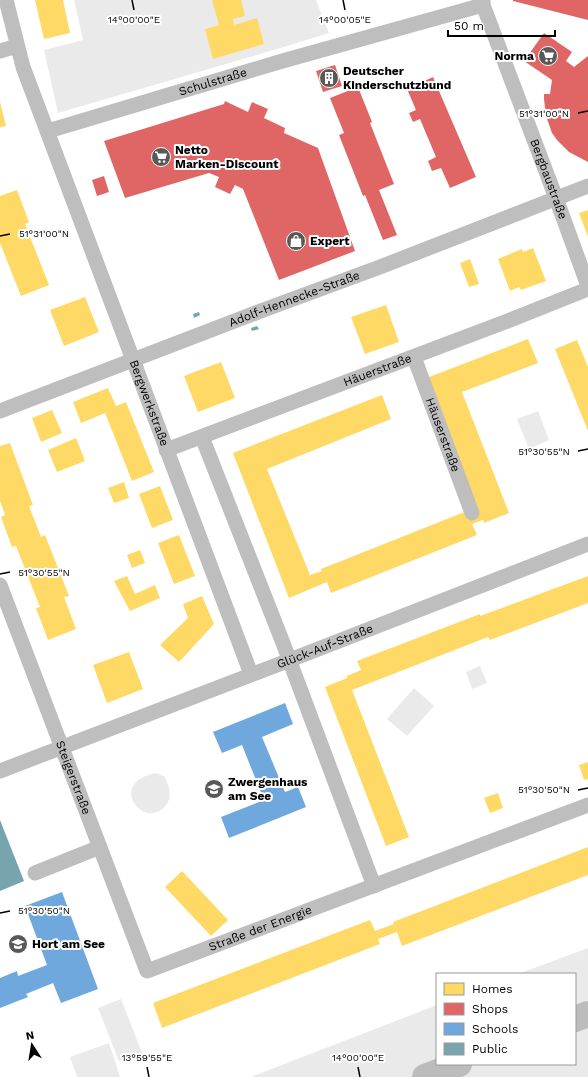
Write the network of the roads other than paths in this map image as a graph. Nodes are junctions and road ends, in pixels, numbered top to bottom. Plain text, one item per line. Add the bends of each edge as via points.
1 (6, 0) edge
2 (484, 2) edge
3 (17, 46) junction
4 (0, 51) edge
5 (48, 131) junction
6 (588, 186) edge
7 (556, 198) junction
8 (588, 288) edge
9 (414, 356) junction
10 (134, 359) junction
11 (0, 410) edge
12 (202, 437) junction
13 (166, 450) junction
14 (472, 513) dead end
15 (588, 544) edge
16 (0, 584) edge
17 (290, 660) junction
18 (252, 674) junction
19 (62, 747) junction
20 (0, 770) edge
21 (588, 805) edge
22 (100, 847) junction
23 (35, 873) dead end
24 (374, 886) junction
25 (147, 971) joint

1 - 3 street
2 - 5 street, Schulstraße
2 - 7 street, Bergbaustraße
3 - 4 street
3 - 5 street
5 - 10 street, Bergwerkstraße
6 - 7 street, Adolf-Hennecke-Straße
7 - 8 street, Bergbaustraße
7 - 10 street, Adolf-Hennecke-Straße
8 - 9 street, Häuerstraße
9 - 12 street, Häuerstraße
9 - 14 street, Häuserstraße
10 - 11 street, Adolf-Hennecke-Straße
10 - 13 street, Bergwerkstraße
12 - 13 street, Häuerstraße
12 - 17 street
13 - 18 street, Bergwerkstraße
15 - 17 street, Glück-Auf-Straße
16 - 19 street, Steigerstraße
17 - 18 street, Glück-Auf-Straße
17 - 24 street
18 - 19 street, Glück-Auf-Straße
19 - 20 street, Glück-Auf-Straße
19 - 22 street, Steigerstraße
21 - 24 street, Straße der Energie
22 - 23 street
22 - 25 street, Steigerstraße
24 - 25 street, Straße der Energie

